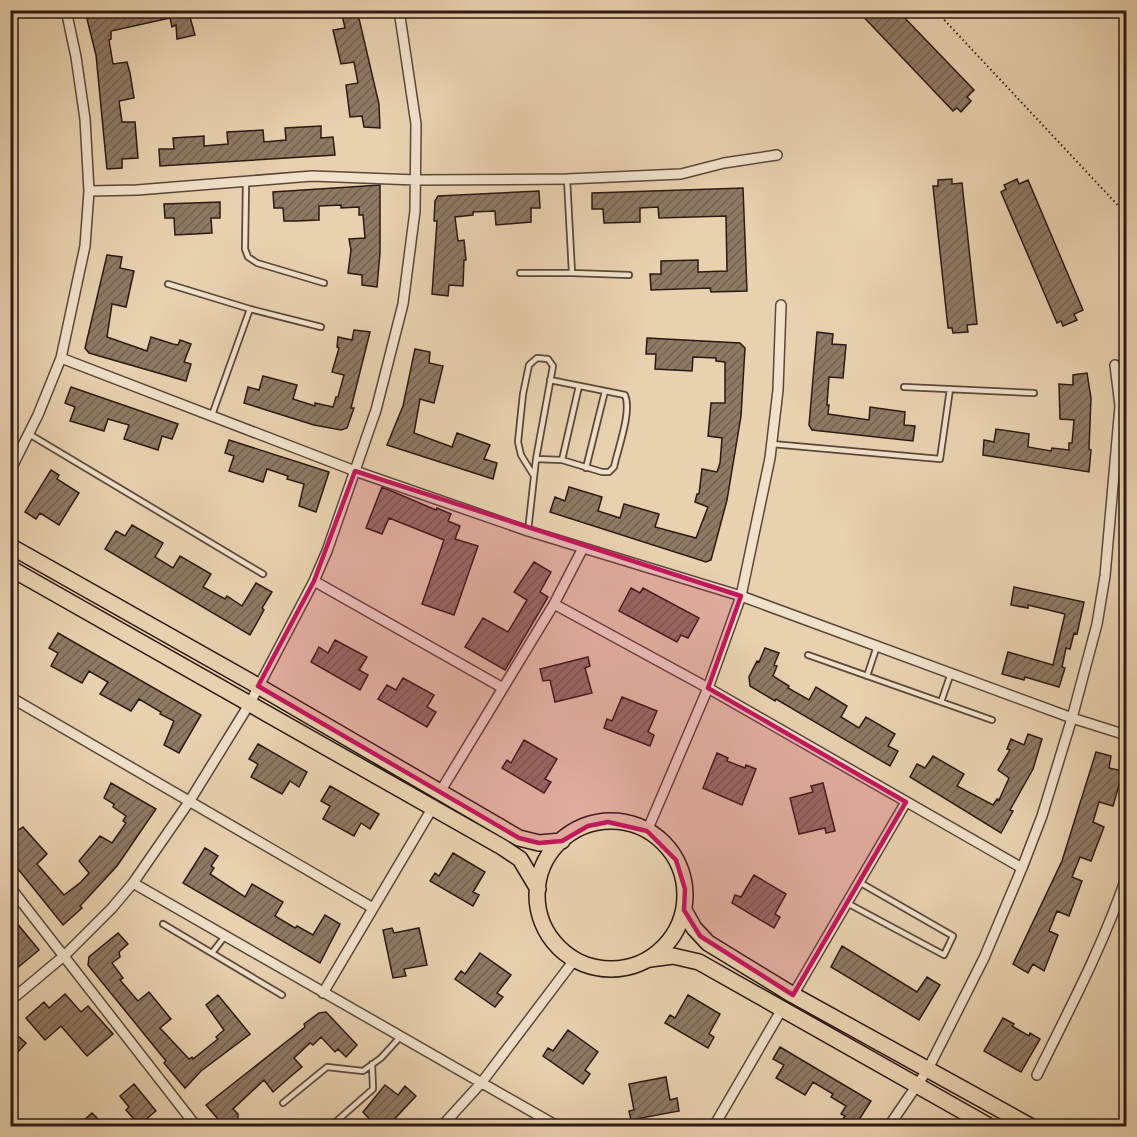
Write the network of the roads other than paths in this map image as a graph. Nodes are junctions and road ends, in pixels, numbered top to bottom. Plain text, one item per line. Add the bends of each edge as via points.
1 (66, 10) edge
2 (399, 10) edge
3 (777, 154) dead end
4 (567, 179) junction
5 (416, 180) junction
6 (246, 182) junction
7 (89, 191) junction
8 (520, 273) dead end
9 (572, 273) junction
10 (629, 275) dead end
11 (168, 284) dead end
12 (324, 284) dead end
13 (781, 305) dead end
14 (250, 309) junction
15 (321, 327) dead end
16 (62, 358) junction
17 (1115, 365) dead end
18 (550, 381) junction
19 (579, 386) junction
20 (904, 387) dead end
21 (950, 389) junction
22 (605, 391) junction
23 (1034, 393) dead end
24 (212, 416) junction
25 (29, 434) junction
26 (772, 444) junction
27 (536, 459) junction
28 (562, 460) junction
29 (586, 468) junction
30 (10, 471) edge
31 (355, 471) junction
32 (534, 476) junction
33 (528, 531) junction
34 (10, 546) edge
35 (583, 548) junction
36 (10, 568) edge
37 (263, 574) dead end
38 (314, 581) junction
39 (741, 596) junction
40 (554, 604) junction
41 (877, 646) junction
42 (808, 655) dead end
43 (951, 673) junction
44 (867, 676) junction
45 (258, 686) junction
46 (503, 688) junction
47 (708, 688) junction
48 (10, 697) edge
49 (941, 702) junction
50 (250, 703) junction
51 (1072, 718) junction
52 (992, 720) dead end
53 (1126, 735) edge
54 (440, 792) junction
55 (189, 802) junction
56 (906, 802) junction
57 (433, 807) junction
58 (647, 831) junction
59 (562, 841) junction
60 (1022, 868) junction
61 (1126, 878) edge
62 (859, 882) junction
63 (133, 883) junction
64 (10, 886) edge
65 (538, 889) junction
66 (847, 903) junction
67 (373, 909) junction
68 (684, 910) junction
69 (164, 924) dead end
70 (225, 936) junction
71 (212, 953) junction
72 (65, 955) junction
73 (575, 959) junction
74 (647, 960) junction
75 (323, 993) junction
76 (282, 995) dead end
77 (793, 995) junction
78 (10, 1001) edge
79 (782, 1009) junction
80 (401, 1036) junction
81 (372, 1064) junction
82 (928, 1069) junction
83 (1037, 1075) dead end
84 (482, 1082) junction
85 (917, 1086) junction
86 (283, 1103) dead end
87 (196, 1126) edge
88 (332, 1126) edge
89 (442, 1126) edge
90 (558, 1126) edge
91 (714, 1126) edge
92 (889, 1126) edge
93 (989, 1126) edge
94 (1030, 1126) edge

1 - 7 street via 86,119
2 - 5 street via 416,124
3 - 4 street via 681,174
4 - 5 street
4 - 9 lane
5 - 6 street via 312,176
5 - 31 street via 403,304 376,410
6 - 7 street
6 - 12 lane via 248,257
7 - 16 street via 85,246
8 - 9 lane
9 - 10 lane
11 - 14 lane
13 - 26 street
14 - 15 lane
14 - 24 lane
16 - 24 street
16 - 25 street
17 - 51 street via 1119,406 1105,576 1097,624
18 - 19 lane
18 - 27 lane
18 - 32 lane via 553,366 548,359 537,358 530,365 523,394 518,442
19 - 22 lane
19 - 28 lane
20 - 21 lane
21 - 23 lane
21 - 26 lane via 940,459
22 - 29 lane
22 - 29 lane via 625,395 627,400 614,467 609,472
24 - 31 street
25 - 30 street
25 - 37 lane
26 - 39 street
27 - 28 lane
27 - 32 lane
28 - 29 lane
31 - 33 street
31 - 38 street
32 - 33 lane
33 - 35 street
34 - 45 main road
35 - 39 street
35 - 40 street
36 - 50 main road
38 - 45 street
38 - 46 street
39 - 41 street
39 - 47 street
40 - 46 street
40 - 47 street
41 - 43 street
41 - 44 lane
42 - 44 lane
43 - 49 lane
43 - 51 street
44 - 49 lane
45 - 50 street
45 - 54 main road
46 - 54 street
47 - 56 street
47 - 58 street
48 - 55 street
49 - 52 lane
50 - 55 street
50 - 57 main road
51 - 53 street
51 - 60 street
54 - 59 main road via 519,838 539,843
55 - 63 street
55 - 67 street
56 - 60 street
56 - 62 street
57 - 65 main road via 520,860
57 - 67 street
58 - 59 main road via 608,822 588,826
58 - 68 main road via 663,843 680,869 685,889
59 - 65 main road via 543,867
60 - 82 street via 984,958
61 - 83 street via 1083,982
62 - 66 street
62 - 66 lane via 953,936 944,955
63 - 70 street
63 - 72 street
64 - 72 street
65 - 73 main road via 548,934
66 - 77 street
67 - 75 street
68 - 74 main road via 674,935
68 - 77 main road via 708,943
69 - 71 lane
70 - 71 lane
70 - 75 street
71 - 76 lane
72 - 78 street
72 - 87 street
73 - 74 main road via 611,969
73 - 84 street
74 - 79 main road via 673,956 699,962
75 - 80 street
77 - 82 main road
79 - 85 main road
79 - 91 street
80 - 81 lane
80 - 84 street
81 - 86 lane via 363,1071 327,1067
81 - 88 lane via 373,1089
82 - 85 street
82 - 94 main road
84 - 89 street
84 - 90 street
85 - 92 street
85 - 93 main road

